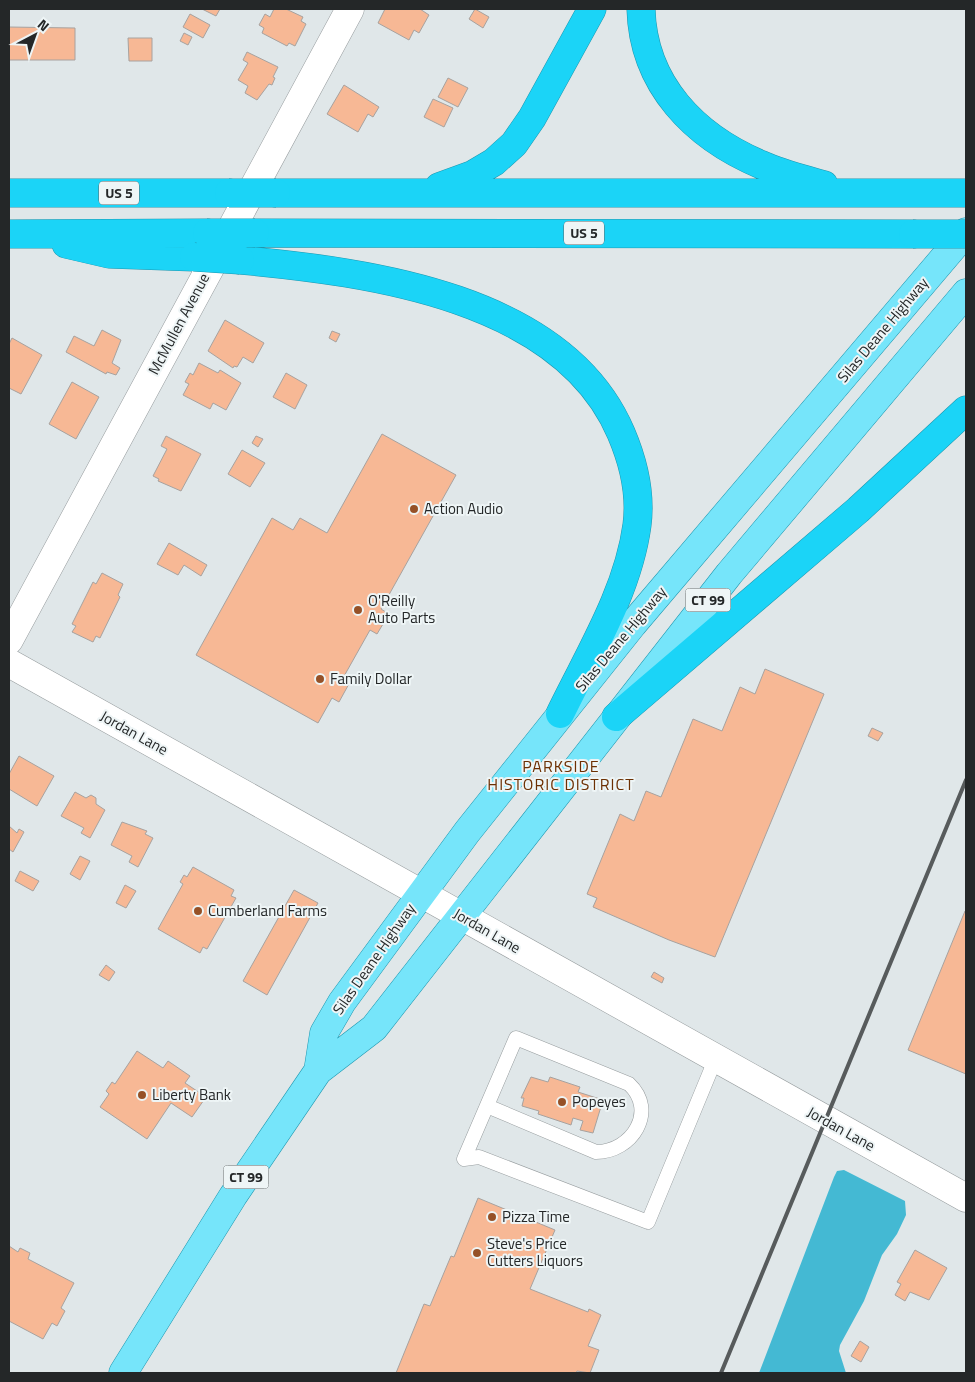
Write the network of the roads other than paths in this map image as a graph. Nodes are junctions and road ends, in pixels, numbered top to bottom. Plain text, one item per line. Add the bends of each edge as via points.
1 (350, 9) edge
2 (592, 9) edge
3 (641, 9) edge
4 (9, 193) edge
5 (412, 193) junction
6 (852, 193) junction
7 (957, 193) edge
8 (966, 233) edge
9 (15, 234) edge
10 (966, 293) edge
11 (966, 410) edge
12 (9, 640) edge
13 (9, 664) edge
14 (560, 714) junction
15 (616, 717) junction
16 (420, 894) junction
17 (461, 916) junction
18 (714, 1060) junction
19 (318, 1072) junction
20 (487, 1106) junction
21 (966, 1198) edge
22 (122, 1373) edge

1 - 12 street, McMullen Avenue
2 - 5 highway via 532,118 514,144 494,162 472,175 438,188
3 - 6 highway via 645,44 656,76 674,104 700,129 763,166
4 - 5 highway, US 5, bridge
5 - 6 highway, US 5
6 - 7 highway, US 5
8 - 9 highway, US 5, bridge
8 - 14 main road, Silas Deane Highway / CT 99 via 666,584
9 - 14 highway, bridge via 109,254 240,260 372,278 433,293 482,310 516,325 552,347 576,367 601,396 618,424 636,486 637,524 616,597
10 - 15 main road, Silas Deane Highway / CT 99 via 782,509
11 - 15 highway via 858,510
13 - 16 street, Jordan Lane
14 - 16 main road, Silas Deane Highway / CT 99
15 - 17 main road, Silas Deane Highway / CT 99
16 - 17 street, Jordan Lane
16 - 19 main road, Silas Deane Highway / CT 99 via 356,982 324,1033
17 - 18 street, Jordan Lane
17 - 19 main road, Silas Deane Highway / CT 99 via 374,1028
18 - 20 lane via 648,1222 479,1157 464,1158
18 - 21 street, Jordan Lane
19 - 22 main road, Silas Deane Highway / CT 99 via 233,1196
20 - 20 lane via 596,1152 619,1147 638,1128 641,1115 641,1100 629,1084 516,1038

